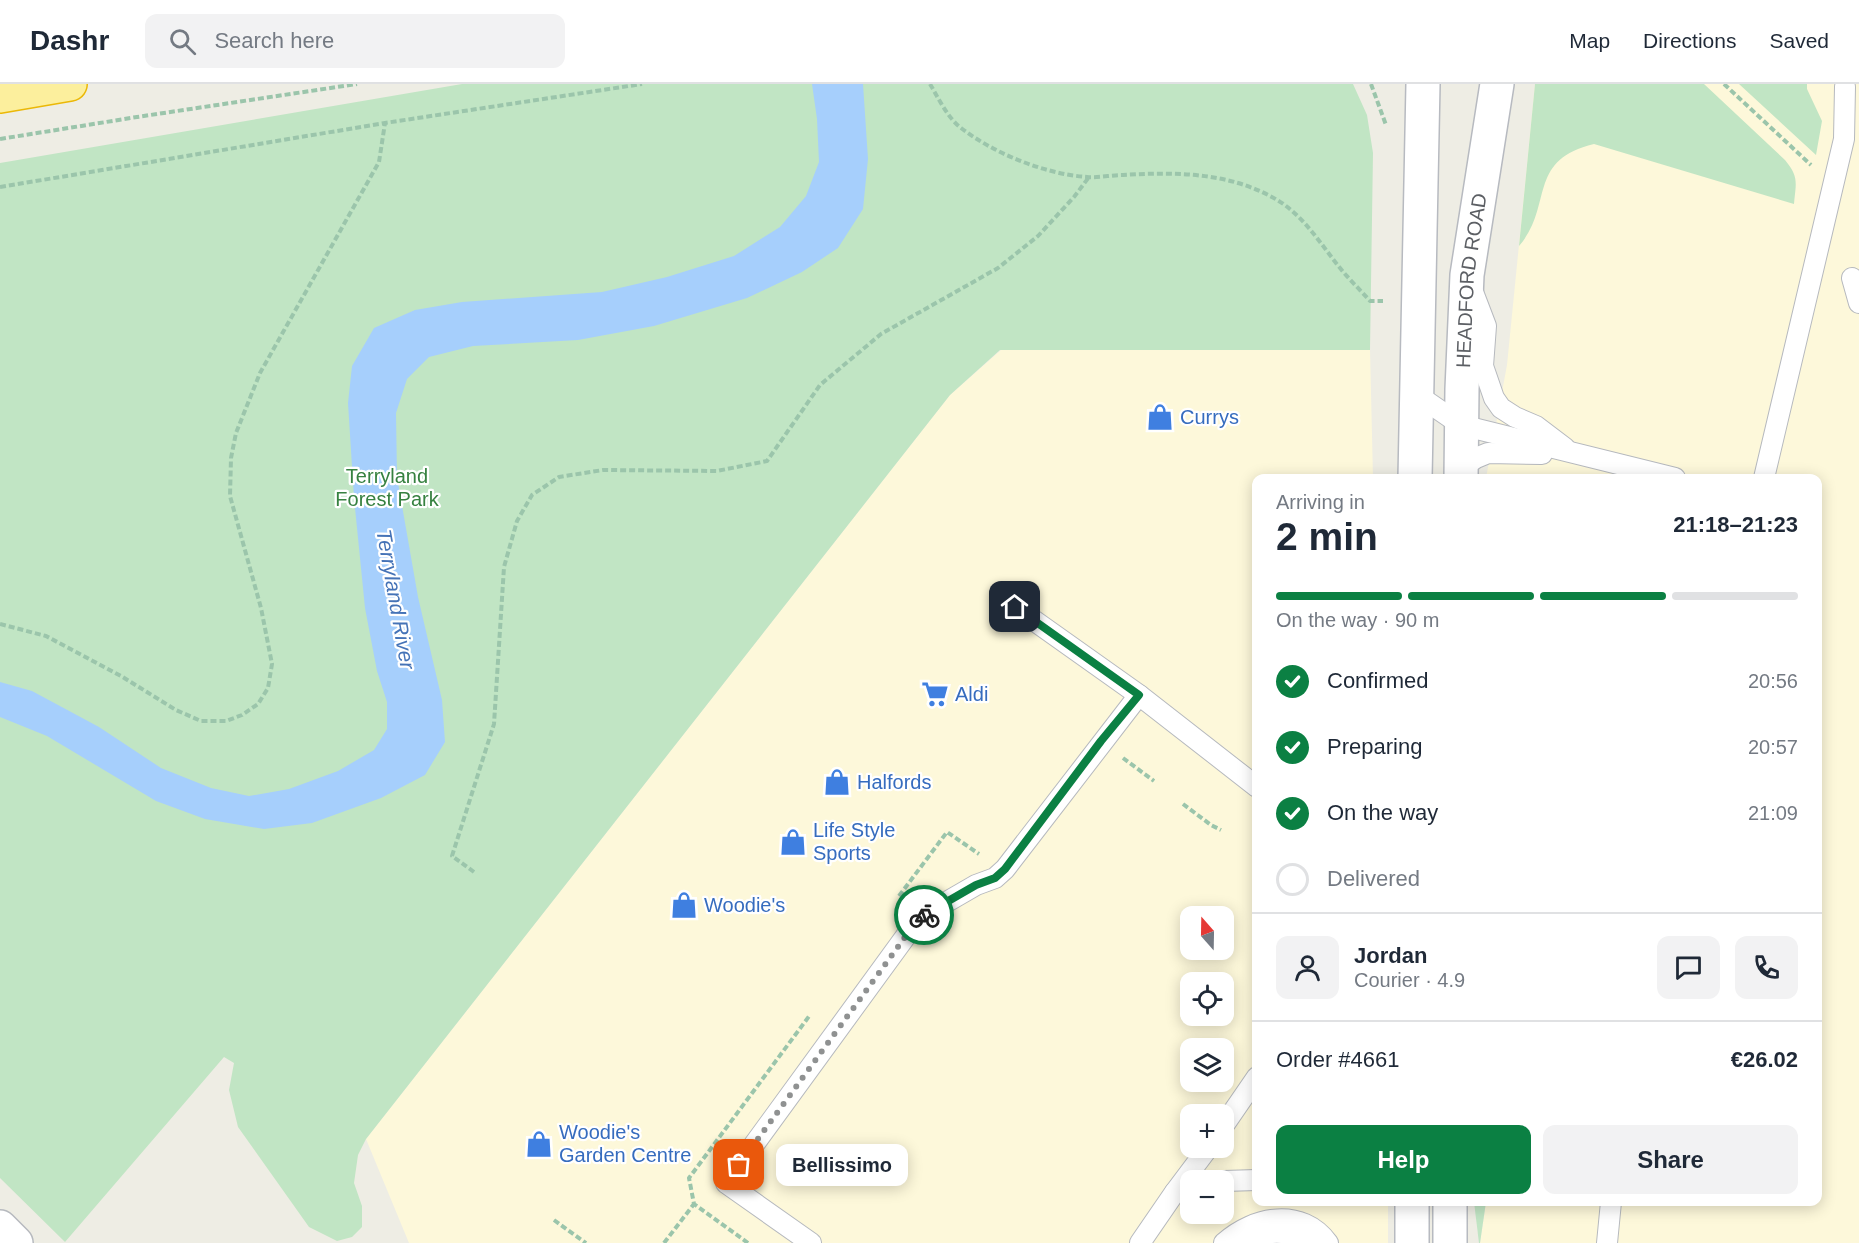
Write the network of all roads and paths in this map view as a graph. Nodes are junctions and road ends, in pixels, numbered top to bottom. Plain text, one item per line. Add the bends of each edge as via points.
1 (70, 84) edge
2 (357, 84) edge
3 (642, 84) edge
4 (930, 84) edge
5 (1423, 84) edge
6 (1497, 84) edge
7 (1724, 84) edge
8 (1849, 90) edge
9 (0, 96) edge
10 (385, 123) junction
11 (0, 140) edge
12 (1089, 177) junction
13 (0, 187) edge
14 (1833, 187) junction
15 (1467, 275) junction
16 (1852, 278) dead end
17 (1383, 301) dead end
18 (1859, 303) edge
19 (1416, 394) junction
20 (1461, 424) junction
21 (1575, 454) junction
22 (1461, 473) edge
23 (1415, 474) edge
24 (1658, 474) edge
25 (1765, 474) edge
26 (1015, 607) dead end
27 (0, 624) edge
28 (1139, 695) junction
29 (1116, 752) dead end
30 (1154, 781) dead end
31 (1252, 783) edge
32 (1184, 804) dead end
33 (1221, 830) dead end
34 (474, 872) dead end
35 (1252, 1084) edge
36 (1234, 1110) edge
37 (1252, 1180) edge
38 (1234, 1181) edge
39 (1180, 1194) edge
40 (694, 1204) dead end
41 (1412, 1206) edge
42 (1450, 1206) edge
43 (1611, 1206) edge
44 (554, 1220) dead end
45 (0, 1227) edge
46 (16, 1243) edge
47 (586, 1243) edge
48 (664, 1243) edge
49 (811, 1243) edge
50 (1140, 1243) edge
51 (1224, 1243) edge
52 (1250, 1243) edge
53 (1309, 1243) edge
54 (1328, 1243) edge
55 (1412, 1243) edge
56 (1450, 1243) edge
57 (1606, 1243) edge

1 - 9 highway
2 - 11 path
3 - 10 path
4 - 12 path via 961,128 990,146 1054,173
5 - 19 main road
6 - 15 main road, HEADFORD ROAD
7 - 14 path
8 - 14 lane via 1844,139
10 - 13 path
10 - 27 path via 379,162 265,364 236,433 230,496 273,664 268,688 258,704 226,721 201,721 46,636
12 - 17 path via 1202,175 1241,183 1271,196 1300,216 1370,301
12 - 34 path via 1038,236 998,268 880,334 820,385 767,461 717,471 603,470 559,477 532,495 517,521 504,567 494,723 452,856
14 - 25 lane
15 - 20 main road, HEADFORD ROAD
15 - 21 lane via 1486,326 1483,366 1494,398 1515,417 1536,426
16 - 18 lane
19 - 20 lane
19 - 23 main road
20 - 21 lane
20 - 22 main road, HEADFORD ROAD
21 - 22 lane via 1488,453 1476,458
21 - 24 lane
26 - 28 lane
28 - 31 lane
28 - 49 lane via 1005,869 919,918 726,1183
29 - 30 path
32 - 33 path
35 - 36 lane
37 - 38 lane
39 - 50 lane
40 - 48 path
41 - 55 main road
42 - 56 main road
43 - 57 lane
44 - 47 path
45 - 46 main road
51 - 54 lane via 1244,1228 1276,1219 1308,1224
52 - 53 lane via 1259,1236 1287,1233

